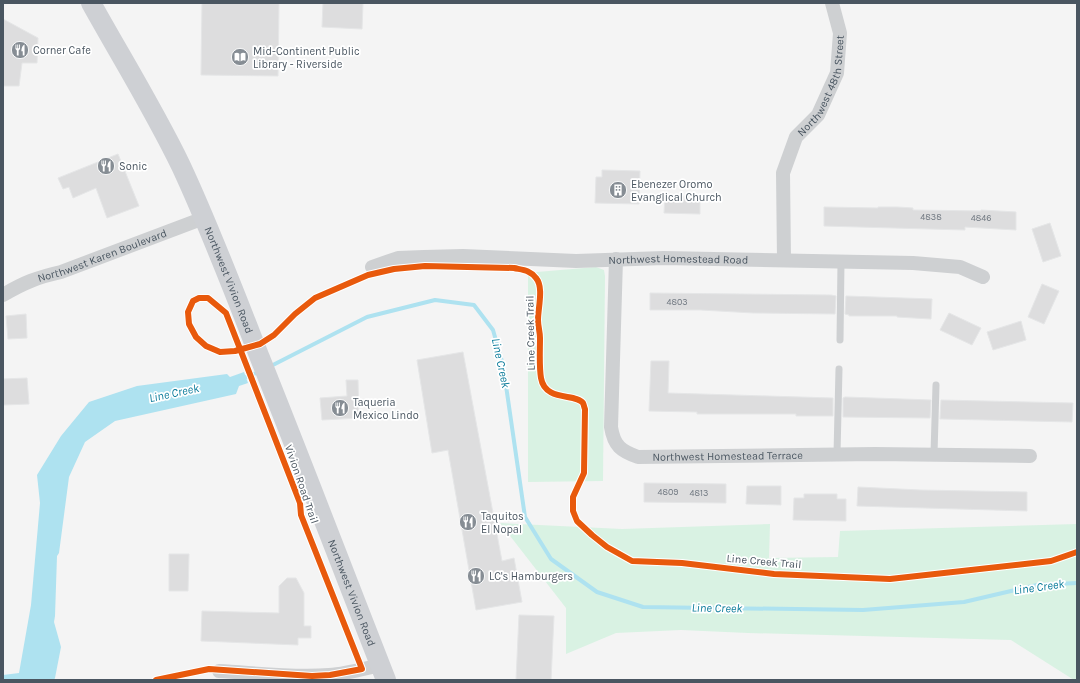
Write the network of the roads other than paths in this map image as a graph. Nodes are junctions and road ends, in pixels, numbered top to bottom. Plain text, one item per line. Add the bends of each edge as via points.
1 (91, 3) edge
2 (832, 3) edge
3 (204, 218) junction
4 (616, 259) junction
5 (784, 260) junction
6 (841, 262) junction
7 (372, 267) dead end
8 (983, 277) dead end
9 (3, 296) edge
10 (840, 340) dead end
11 (838, 369) dead end
12 (936, 385) dead end
13 (837, 454) junction
14 (934, 454) junction
15 (1030, 456) dead end
16 (219, 671) dead end
17 (383, 672) edge
18 (312, 678) edge

1 - 3 main road, Northwest Vivion Road via 154,114
2 - 5 street, Northwest 48th Street via 840,33 837,73 818,115 796,137 783,173
3 - 9 street, Northwest Karen Boulevard via 61,272 40,276
3 - 17 main road, Northwest Vivion Road
4 - 5 street, Northwest Homestead Road
4 - 7 street, Northwest Homestead Road via 424,257 398,258
4 - 13 street, Northwest Homestead Terrace via 611,427 612,436 623,452 638,457
5 - 6 street, Northwest Homestead Road
6 - 8 street, Northwest Homestead Road via 913,263 960,267
6 - 10 lane
11 - 13 lane
12 - 14 lane
13 - 14 street, Northwest Homestead Terrace
14 - 15 street, Northwest Homestead Terrace
16 - 18 street
17 - 18 street via 362,670

